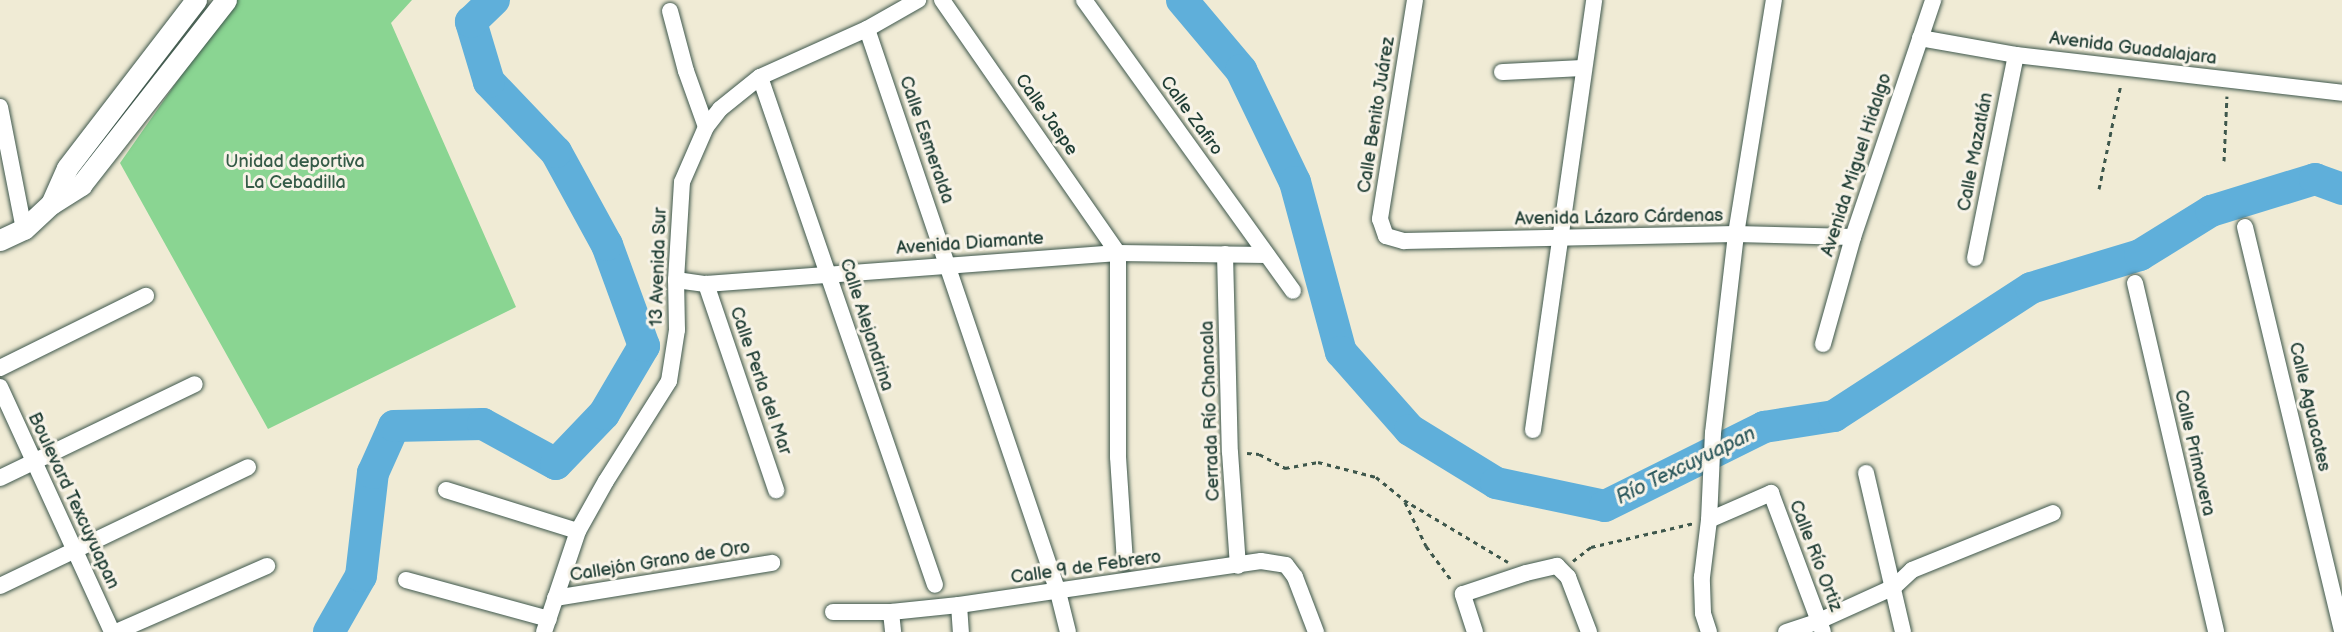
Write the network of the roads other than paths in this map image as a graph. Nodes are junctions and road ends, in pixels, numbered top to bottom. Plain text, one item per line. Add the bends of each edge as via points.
1 (225, 0) edge
2 (918, 0) edge
3 (942, 0) edge
4 (1084, 0) edge
5 (1414, 0) edge
6 (1594, 0) edge
7 (1774, 0) edge
8 (1933, 0) edge
9 (188, 3) edge
10 (670, 11) dead end
11 (867, 29) junction
12 (1920, 38) junction
13 (2016, 55) junction
14 (1584, 68) junction
15 (1502, 72) dead end
16 (760, 77) junction
17 (2342, 93) edge
18 (0, 107) edge
19 (706, 126) junction
20 (51, 204) junction
21 (2246, 227) dead end
22 (24, 229) junction
23 (1736, 234) junction
24 (1386, 236) joint
25 (1852, 237) junction
26 (0, 240) edge
27 (1558, 240) junction
28 (1118, 253) junction
29 (1226, 254) junction
30 (1267, 255) junction
31 (1975, 258) dead end
32 (949, 265) junction
33 (829, 273) junction
34 (676, 280) junction
35 (2135, 283) dead end
36 (706, 284) junction
37 (1293, 291) dead end
38 (146, 296) dead end
39 (1823, 344) dead end
40 (0, 368) edge
41 (195, 384) dead end
42 (0, 387) edge
43 (1533, 430) dead end
44 (33, 463) junction
45 (248, 466) dead end
46 (1866, 473) dead end
47 (0, 478) edge
48 (446, 490) dead end
49 (776, 490) dead end
50 (2053, 513) dead end
51 (1709, 520) junction
52 (578, 531) junction
53 (74, 551) junction
54 (1125, 562) dead end
55 (772, 563) dead end
56 (267, 566) dead end
57 (1238, 566) junction
58 (406, 580) dead end
59 (934, 585) dead end
60 (0, 586) edge
61 (1894, 587) junction
62 (1058, 592) junction
63 (555, 598) junction
64 (959, 605) junction
65 (833, 612) dead end
66 (891, 612) junction
67 (547, 625) edge
68 (1821, 626) edge
69 (114, 632) edge
70 (893, 632) edge
71 (961, 632) edge
72 (1068, 632) edge
73 (1316, 632) edge
74 (1475, 632) edge
75 (1589, 632) edge
76 (1709, 632) edge
77 (1786, 632) edge
78 (1903, 632) edge
79 (2216, 632) edge
80 (2342, 632) edge

1 - 20 main road via 81,184
2 - 11 street, 13 Avenida Sur
3 - 28 street, Calle Jaspe
4 - 30 street, Calle Zafiro
5 - 24 street, Calle Benito Juárez via 1380,219
6 - 14 street
7 - 23 street
8 - 12 street, Avenida Miguel Hidalgo
9 - 20 main road via 67,168
10 - 19 street
11 - 16 street, 13 Avenida Sur
11 - 32 street, Calle Esmeralda
12 - 13 street, Avenida Guadalajara
12 - 25 street, Avenida Miguel Hidalgo
13 - 17 street, Avenida Guadalajara
13 - 31 street, Calle Mazatlán
14 - 15 street
14 - 27 street
16 - 19 street, 13 Avenida Sur via 720,109
16 - 33 street, Calle Alejandrina
18 - 22 street
19 - 34 street, 13 Avenida Sur via 682,182
20 - 22 main road
21 - 80 street, Calle Aguacates
22 - 26 main road
23 - 25 street, Avenida Lázaro Cárdenas
23 - 27 street, Avenida Lázaro Cárdenas
23 - 51 street via 1713,433
24 - 27 street, Avenida Lázaro Cárdenas via 1404,241
25 - 39 street, Avenida Miguel Hidalgo
27 - 43 street
28 - 29 street, Avenida Diamante
28 - 32 street, Avenida Diamante
28 - 54 street via 1118,457
29 - 30 street, Avenida Diamante
29 - 57 street, Cerrada Río Chancala via 1230,452
30 - 37 street, Calle Zafiro
32 - 33 street, Avenida Diamante
32 - 62 street, Calle Esmeralda
33 - 36 street, Avenida Diamante
33 - 59 street, Calle Alejandrina
34 - 36 street, Avenida Diamante
34 - 52 street, 13 Avenida Sur via 677,330 669,381
35 - 79 street, Calle Primavera
36 - 49 street, Calle Perla del Mar
38 - 40 street
41 - 44 street
42 - 44 street, Boulevard Texcuyuapan
44 - 47 street
44 - 53 street, Boulevard Texcuyuapan
45 - 53 street
46 - 61 street
48 - 52 street
50 - 61 street via 1912,570
51 - 68 street, Calle Río Ortiz via 1771,493
51 - 76 street via 1702,577 1703,613
52 - 63 street, 13 Avenida Sur
53 - 60 street
53 - 69 street, Boulevard Texcuyuapan
55 - 63 street, Callejón Grano de Oro
56 - 69 street
57 - 62 street, Calle 9 de Febrero
57 - 73 street, Calle 9 de Febrero via 1261,561 1286,565 1295,577
58 - 67 street
61 - 68 street
61 - 78 street
62 - 64 street, Calle 9 de Febrero
62 - 72 street, Calle Esmeralda
63 - 67 street, 13 Avenida Sur
64 - 66 street, Calle 9 de Febrero
64 - 71 street
65 - 66 street, Calle 9 de Febrero
66 - 70 street
68 - 77 street
74 - 75 street via 1463,594 1557,566 1568,577

